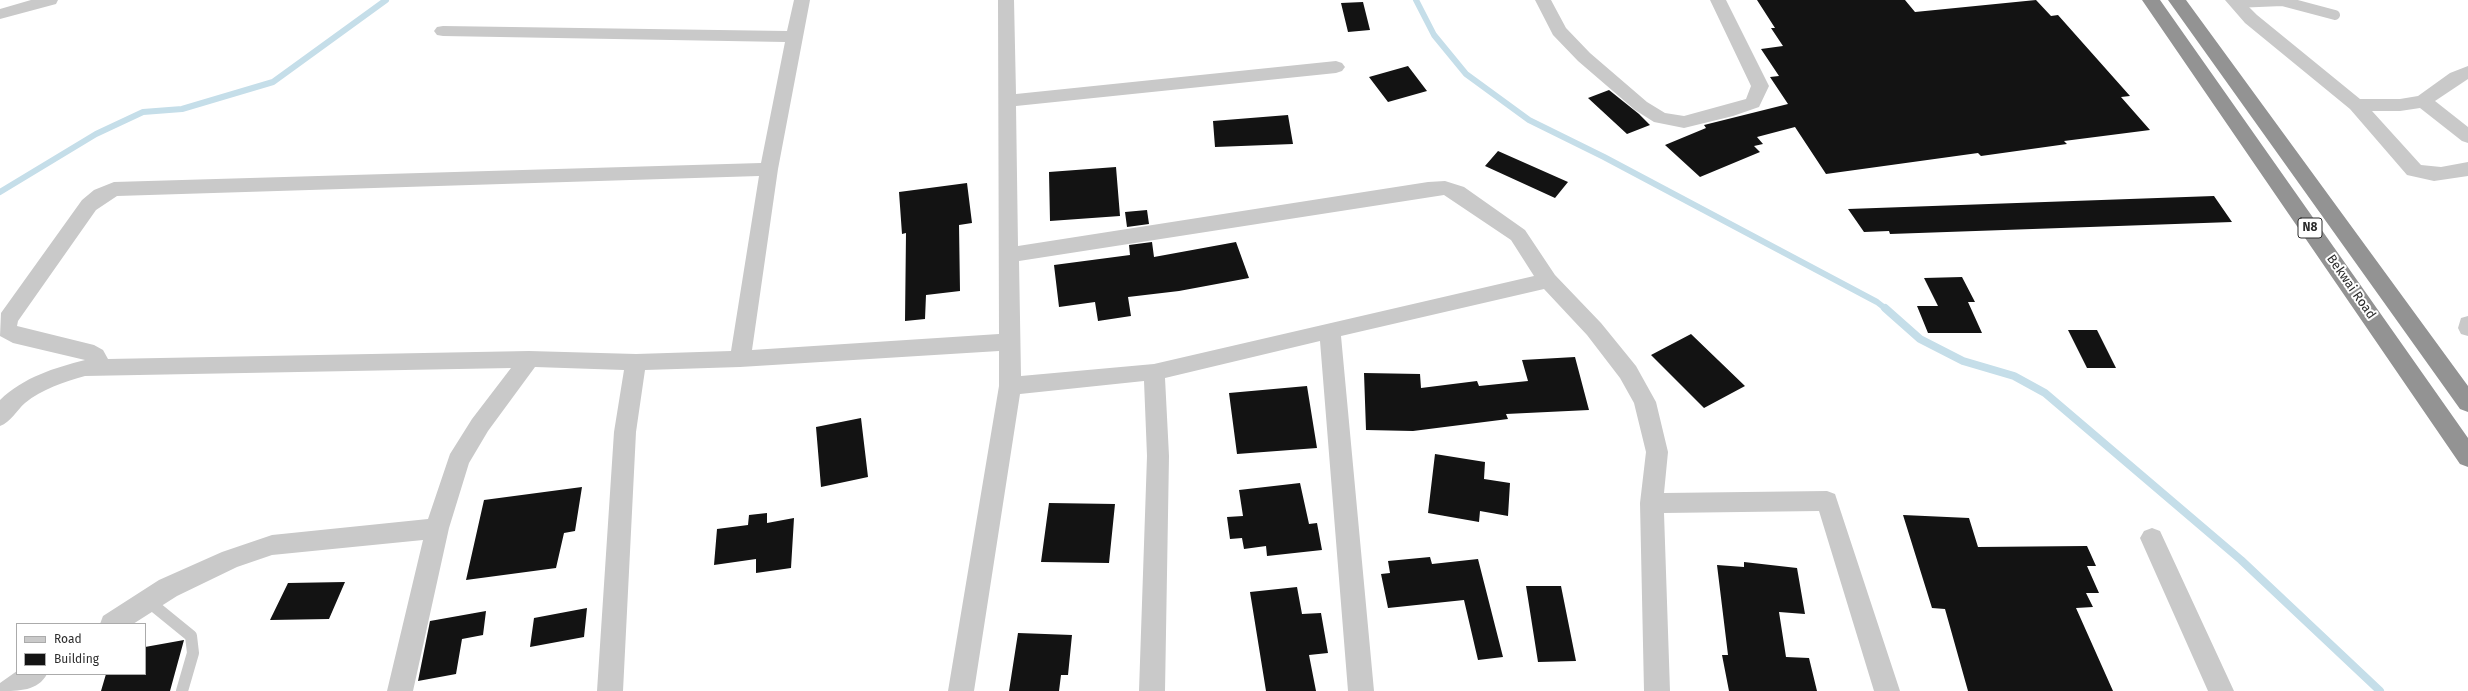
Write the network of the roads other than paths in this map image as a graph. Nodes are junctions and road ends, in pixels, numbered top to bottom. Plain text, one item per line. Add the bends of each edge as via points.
1 (50, 0) edge
2 (802, 0) edge
3 (1006, 0) edge
4 (1543, 0) edge
5 (1718, 0) edge
6 (2151, 0) edge
7 (2177, 0) edge
8 (2234, 1) edge
9 (0, 14) edge
10 (2335, 15) dead end
11 (443, 31) dead end
12 (795, 37) junction
13 (1336, 67) dead end
14 (2468, 72) edge
15 (1007, 101) junction
16 (2423, 101) junction
17 (2356, 105) junction
18 (2468, 137) edge
19 (769, 169) junction
20 (2468, 169) edge
21 (1009, 255) junction
22 (1548, 280) junction
23 (2468, 324) edge
24 (2468, 328) edge
25 (1330, 332) junction
26 (1009, 342) junction
27 (529, 359) junction
28 (740, 359) junction
29 (636, 362) junction
30 (100, 367) junction
31 (1154, 372) junction
32 (2461, 384) edge
33 (1010, 386) junction
34 (2468, 403) edge
35 (0, 417) edge
36 (2468, 457) edge
37 (1652, 503) junction
38 (438, 528) junction
39 (2152, 538) dead end
40 (148, 601) junction
41 (114, 623) edge
42 (33, 675) edge
43 (40, 675) edge
44 (9, 691) edge
45 (35, 691) edge
46 (182, 691) edge
47 (400, 691) edge
48 (610, 691) edge
49 (961, 691) edge
50 (1152, 691) edge
51 (1361, 691) edge
52 (1657, 691) edge
53 (1887, 691) edge
54 (2221, 691) edge

1 - 9 street
2 - 12 street
3 - 15 street
4 - 5 street via 1559,31 1584,57 1641,106 1660,118 1684,122 1753,103 1760,86
6 - 36 highway, Bekwai Road / N8
7 - 32 highway, Bekwai Road / N8
8 - 10 lane via 2282,1
8 - 17 street via 2251,19
11 - 12 street
12 - 19 street
13 - 15 street
14 - 16 street via 2456,77
15 - 21 street
16 - 17 street via 2400,105
16 - 18 street
17 - 20 street via 2420,174
19 - 28 street
19 - 30 street via 114,189 100,195 90,205 8,319 6,329 12,335 87,351 96,356
21 - 22 street via 1445,188 1471,200 1518,235
21 - 26 street
22 - 25 street
22 - 37 street via 1594,329 1628,372 1645,402 1657,452
23 - 24 street
25 - 31 street
25 - 51 street
26 - 28 street
26 - 33 street
27 - 29 street
27 - 30 street
27 - 38 street via 480,425 458,461
28 - 29 street
29 - 48 street via 625,432
30 - 35 street via 85,368 33,386 14,398
31 - 33 street
31 - 50 street via 1158,456
32 - 34 highway, Bekwai Road / N8
33 - 49 street
37 - 52 street
37 - 53 street via 1827,501
38 - 40 street via 272,545 230,559 168,588
38 - 47 street
39 - 54 street
40 - 41 street
40 - 46 lane via 191,636 194,653
42 - 44 street
43 - 45 street

